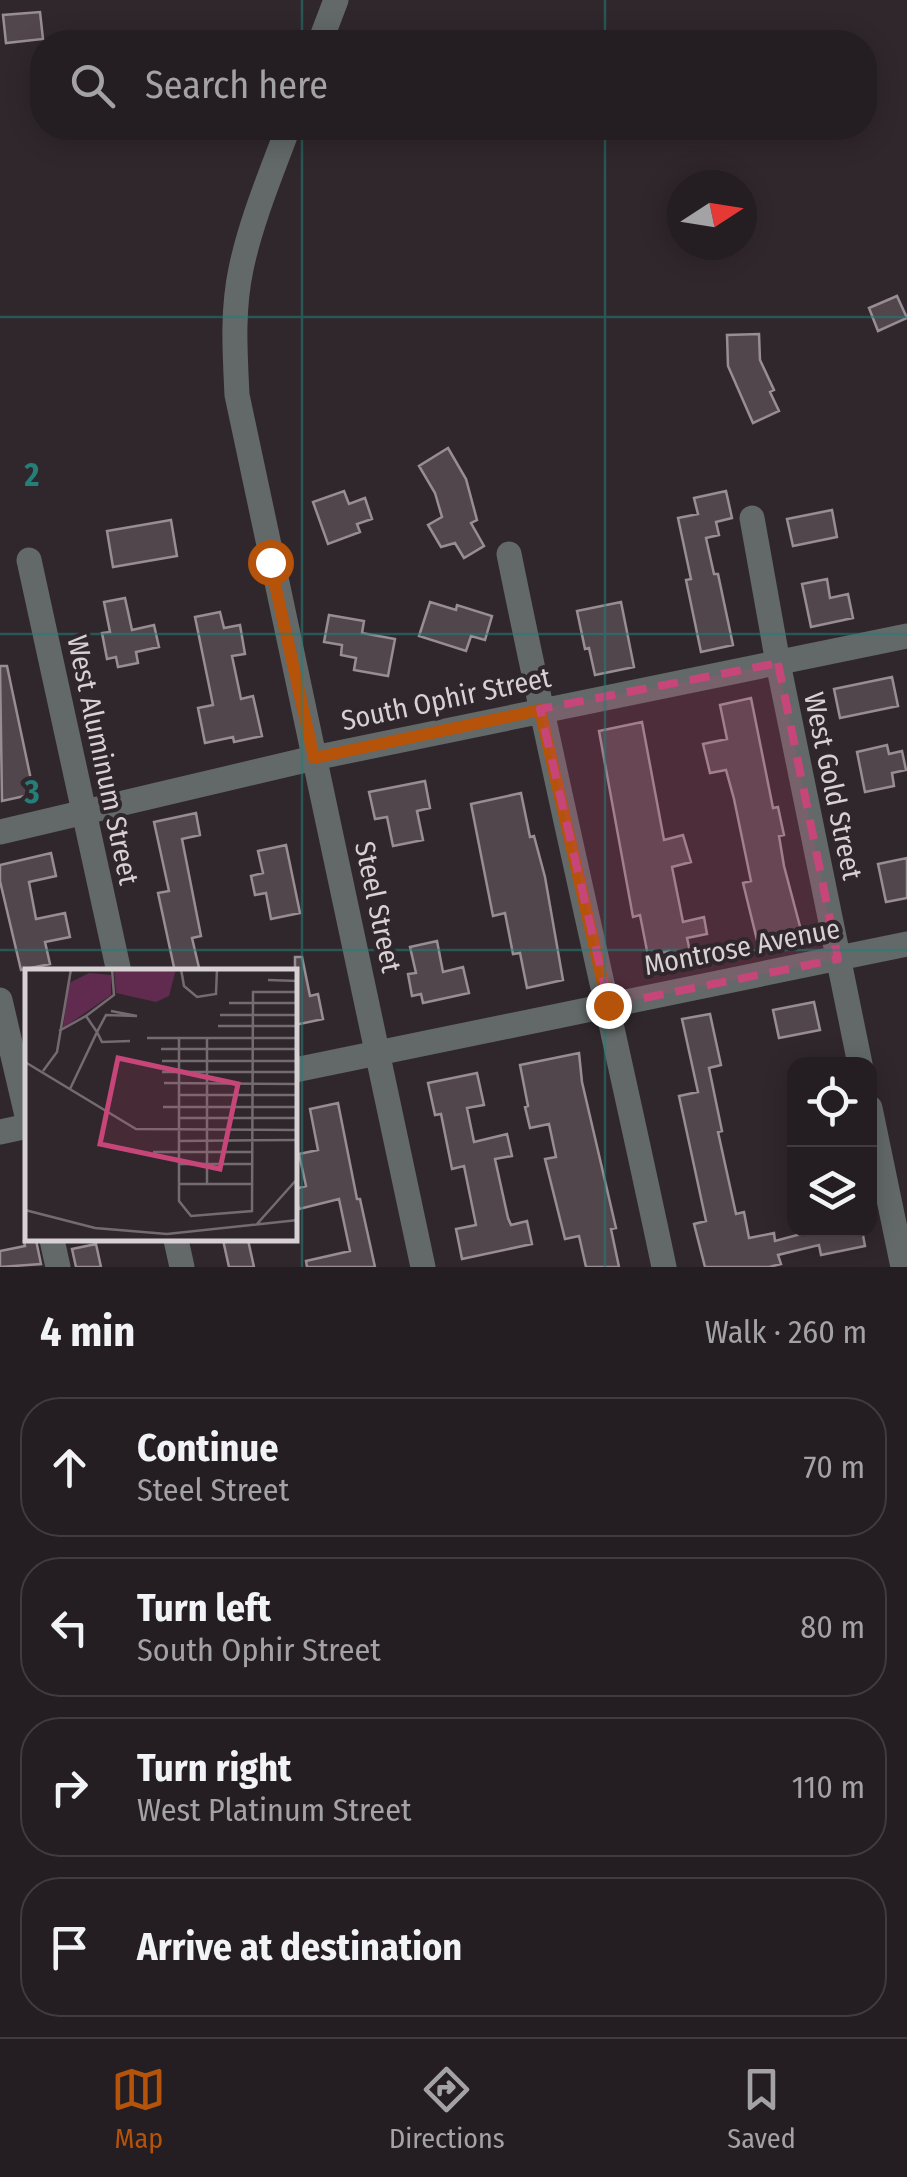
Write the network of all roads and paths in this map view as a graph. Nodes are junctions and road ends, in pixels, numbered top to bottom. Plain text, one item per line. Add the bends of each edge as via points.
1 (336, 0) edge
2 (325, 30) edge
3 (283, 140) edge
4 (752, 518) dead end
5 (509, 554) dead end
6 (29, 560) dead end
7 (907, 636) edge
8 (778, 663) junction
9 (540, 710) junction
10 (314, 758) junction
11 (84, 812) junction
12 (0, 832) edge
13 (907, 944) edge
14 (838, 959) junction
15 (119, 969) edge
16 (0, 1000) edge
17 (608, 1005) junction
18 (379, 1052) junction
19 (859, 1057) edge
20 (298, 1069) edge
21 (25, 1110) edge
22 (25, 1124) edge
23 (0, 1132) edge
24 (877, 1142) edge
25 (52, 1242) edge
26 (176, 1242) edge
27 (58, 1267) edge
28 (182, 1267) edge
29 (423, 1267) edge
30 (664, 1267) edge
31 (903, 1267) edge

1 - 2 street
3 - 10 street, Steel Street via 240,272 234,336 237,395
4 - 8 street, West Gold Street
5 - 9 street
6 - 11 street, West Aluminum Street
7 - 8 street, South Ophir Street
8 - 9 street, South Ophir Street
8 - 14 street, West Gold Street
9 - 10 street, South Ophir Street
9 - 17 street
10 - 11 street, South Ophir Street
10 - 18 street, Steel Street
11 - 12 street, South Ophir Street
11 - 15 street, West Aluminum Street
13 - 14 street, Montrose Avenue
14 - 17 street, Montrose Avenue
14 - 19 street, West Gold Street
16 - 21 street
17 - 18 street, Montrose Avenue
17 - 30 street
18 - 20 street, Montrose Avenue
18 - 29 street, Steel Street
22 - 23 street
24 - 31 street
25 - 27 street
26 - 28 street

